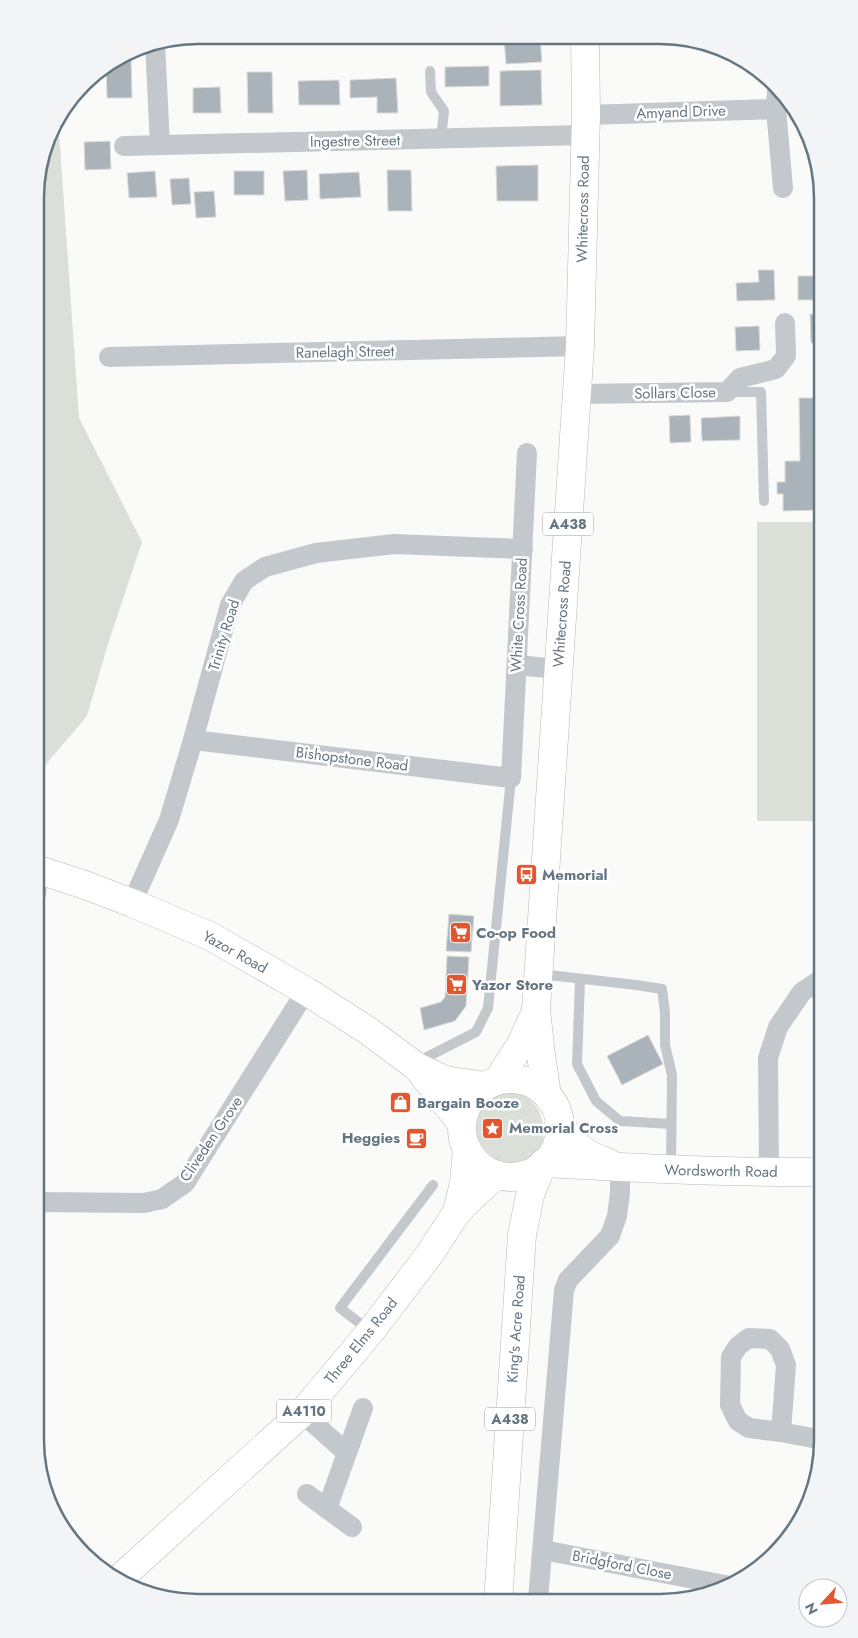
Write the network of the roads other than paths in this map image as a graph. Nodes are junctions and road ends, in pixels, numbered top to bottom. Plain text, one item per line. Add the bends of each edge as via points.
1 (585, 44) edge
2 (155, 50) edge
3 (430, 71) dead end
4 (777, 100) edge
5 (585, 125) junction
6 (441, 139) junction
7 (160, 145) junction
8 (124, 146) dead end
9 (782, 188) dead end
10 (785, 323) dead end
11 (580, 346) junction
12 (109, 357) dead end
13 (727, 392) junction
14 (577, 394) junction
15 (528, 453) dead end
16 (764, 501) dead end
17 (523, 549) junction
18 (517, 665) junction
19 (558, 669) junction
20 (193, 740) junction
21 (511, 778) junction
22 (44, 880) edge
23 (132, 903) junction
24 (539, 974) junction
25 (580, 978) junction
26 (814, 984) edge
27 (306, 991) junction
28 (536, 1010) junction
29 (418, 1067) junction
30 (492, 1083) junction
31 (547, 1094) junction
32 (559, 1124) junction
33 (671, 1124) junction
34 (464, 1137) junction
35 (543, 1164) junction
36 (620, 1167) junction
37 (671, 1169) junction
38 (769, 1172) junction
39 (814, 1172) edge
40 (500, 1176) junction
41 (433, 1184) dead end
42 (44, 1202) edge
43 (457, 1212) junction
44 (522, 1235) junction
45 (371, 1331) junction
46 (363, 1408) dead end
47 (302, 1413) junction
48 (781, 1432) junction
49 (814, 1438) edge
50 (347, 1453) junction
51 (307, 1494) dead end
52 (327, 1509) junction
53 (352, 1527) dead end
54 (543, 1550) junction
55 (123, 1575) edge
56 (716, 1583) edge
57 (499, 1594) edge
58 (539, 1594) edge

1 - 5 main road, Whitecross Road / A438
2 - 7 street
3 - 6 lane via 431,92 444,111
4 - 5 street, Amyand Drive
4 - 9 street, Amyand Drive
5 - 6 street, Ingestre Street
5 - 11 main road, Whitecross Road / A438
6 - 7 street, Ingestre Street
7 - 8 street, Ingestre Street
10 - 13 street, Sollars Close via 786,356 776,369 740,378
11 - 12 street, Ranelagh Street
11 - 14 main road, Whitecross Road / A438
13 - 14 street, Sollars Close
13 - 16 lane via 762,392
14 - 19 main road, Whitecross Road / A438
15 - 17 street, White Cross Road
17 - 18 street, White Cross Road
17 - 20 street, Trinity Road via 394,544 316,554 265,567 244,581 230,604
18 - 19 street
18 - 21 street, White Cross Road
19 - 24 main road, Whitecross Road / A438
20 - 21 street, Bishopstone Road
20 - 23 street, Trinity Road via 170,820
21 - 29 lane via 488,1008 476,1032 427,1056
22 - 23 main road, Yazor Road
23 - 27 main road, Yazor Road via 210,936
24 - 25 lane
24 - 28 main road, Whitecross Road / A438
25 - 33 lane via 577,1064 596,1101 620,1121
25 - 33 lane via 662,990 665,1045 672,1075
26 - 38 street via 802,992 778,1026 768,1058
27 - 29 main road, Yazor Road
27 - 42 street, Cliveden Grove via 185,1183 162,1199 144,1203
28 - 30 main road, Whitecross Road / A438 via 521,1044
28 - 31 main road, Whitecross Road / A438
29 - 30 main road, Yazor Road via 445,1080
29 - 34 main road, Yazor Road
30 - 31 main road via 518,1079
30 - 34 main road, A438 via 468,1102 463,1116
31 - 32 main road, A438 via 556,1109
32 - 35 main road, A438 via 558,1141
32 - 36 main road, Wordsworth Road via 575,1145 590,1156
33 - 37 lane
34 - 40 main road via 475,1161
34 - 43 main road, Three Elms Road / A4110 via 464,1183
35 - 36 main road, Wordsworth Road
35 - 40 main road via 524,1175
35 - 44 main road, King's Acre Road / A438 via 530,1195
36 - 37 main road, Wordsworth Road
36 - 54 street via 617,1216 610,1236 568,1280 564,1290
37 - 38 main road, Wordsworth Road
38 - 39 main road, Wordsworth Road
40 - 43 main road, Three Elms Road / A4110
40 - 44 main road, King's Acre Road / A438 via 516,1204
41 - 45 lane via 340,1308
43 - 45 main road, Three Elms Road / A4110
44 - 57 main road, King's Acre Road / A438
45 - 47 main road, Three Elms Road / A4110
46 - 50 street
47 - 50 street
47 - 55 main road, Three Elms Road / A4110
48 - 48 street via 749,1428 738,1421 730,1405 731,1357 749,1338 770,1339 780,1350 786,1365
48 - 49 street
50 - 52 street
51 - 52 street
52 - 53 street
54 - 56 street, Bridgford Close
54 - 58 street

